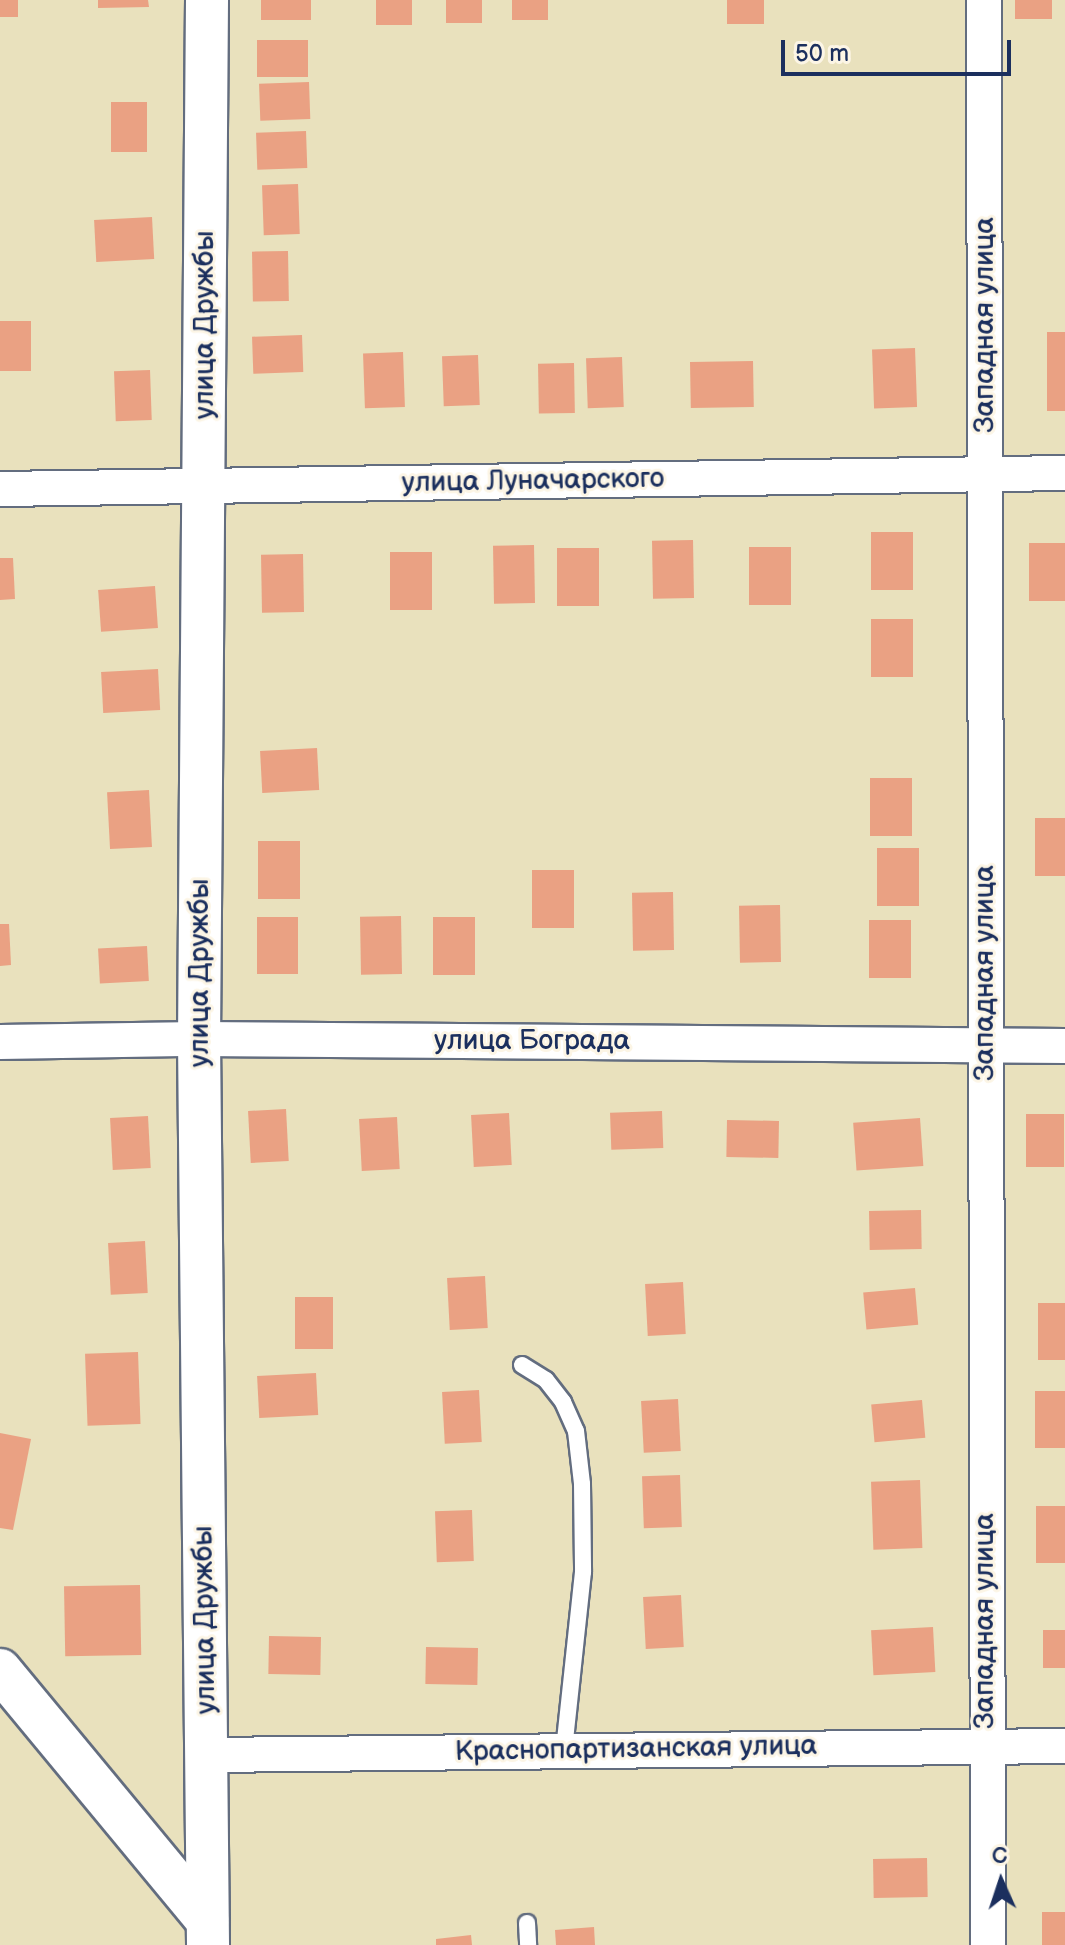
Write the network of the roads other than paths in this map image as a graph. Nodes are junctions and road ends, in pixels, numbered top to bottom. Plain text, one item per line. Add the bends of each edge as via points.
1 (207, 0) edge
2 (984, 0) edge
3 (1065, 473) edge
4 (985, 474) junction
5 (204, 487) junction
6 (0, 489) edge
7 (199, 1039) junction
8 (0, 1042) edge
9 (985, 1044) junction
10 (1065, 1046) edge
11 (522, 1365) dead end
12 (0, 1670) edge
13 (985, 1745) junction
14 (1065, 1746) edge
15 (564, 1750) junction
16 (207, 1755) junction
17 (527, 1923) dead end
18 (207, 1932) edge
19 (528, 1945) edge
20 (988, 1945) edge

1 - 5 street, улица Дружбы
2 - 4 street, Западная улица
3 - 4 street, улица Луначарского
4 - 5 street, улица Луначарского
4 - 9 street, Западная улица
5 - 6 street, улица Луначарского
5 - 7 street, улица Дружбы
7 - 8 street, улица Бограда
7 - 9 street, улица Бограда
7 - 16 street, улица Дружбы
9 - 10 street, улица Бограда
9 - 13 street, Западная улица
11 - 15 lane via 546,1380 576,1431 583,1572
12 - 18 street
13 - 14 street, Краснопартизанская улица
13 - 15 street, Краснопартизанская улица
13 - 20 street, Западная улица
15 - 16 street, Краснопартизанская улица
16 - 18 street, улица Дружбы
17 - 19 lane

